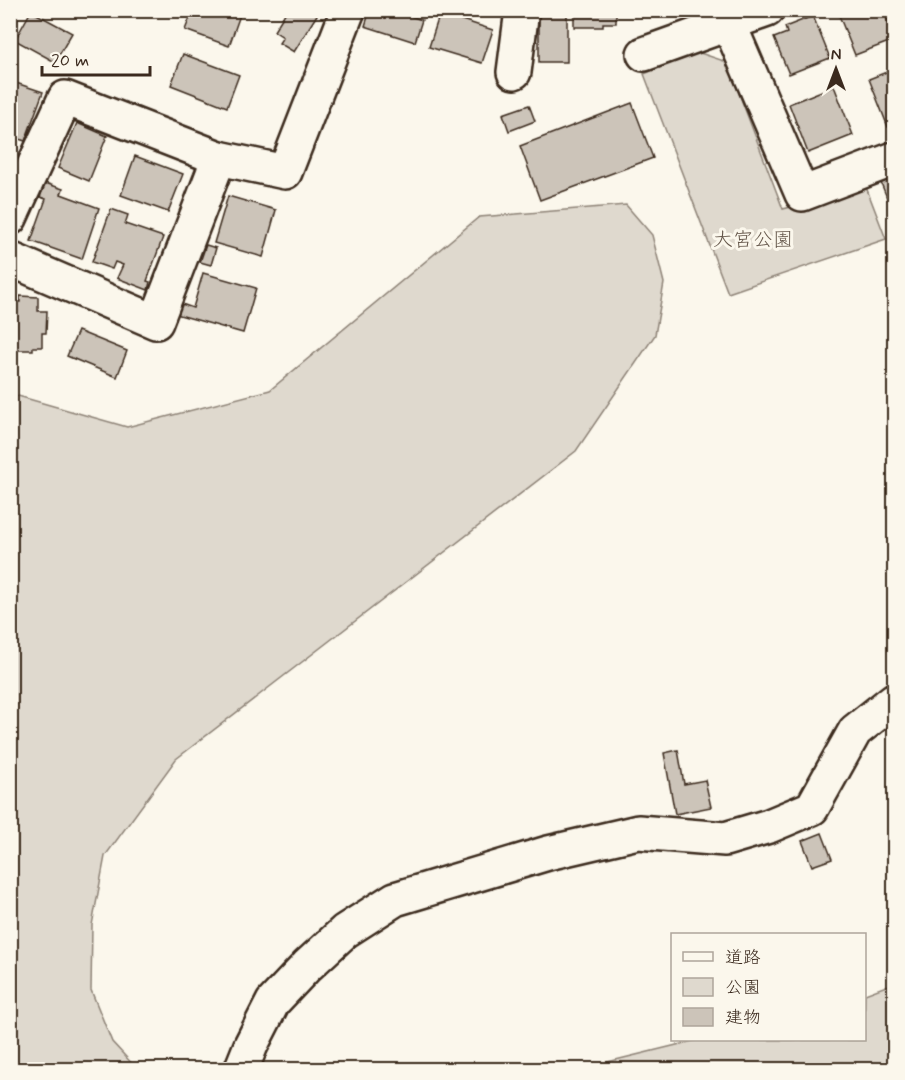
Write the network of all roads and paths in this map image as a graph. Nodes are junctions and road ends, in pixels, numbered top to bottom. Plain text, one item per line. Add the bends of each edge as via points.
1 (348, 10) edge
2 (522, 10) edge
3 (767, 10) edge
4 (729, 24) junction
5 (644, 54) dead end
6 (514, 72) dead end
7 (219, 158) junction
8 (894, 159) edge
9 (10, 218) edge
10 (10, 259) edge
11 (894, 700) edge
12 (241, 1070) edge

1 - 7 street via 285,172
2 - 6 street
3 - 4 street
4 - 5 street
4 - 8 street via 802,195
7 - 9 street via 65,98
7 - 10 street via 156,322
11 - 12 street via 855,731 812,808 770,826 725,839 638,832 548,853 395,899 345,931 273,1002

